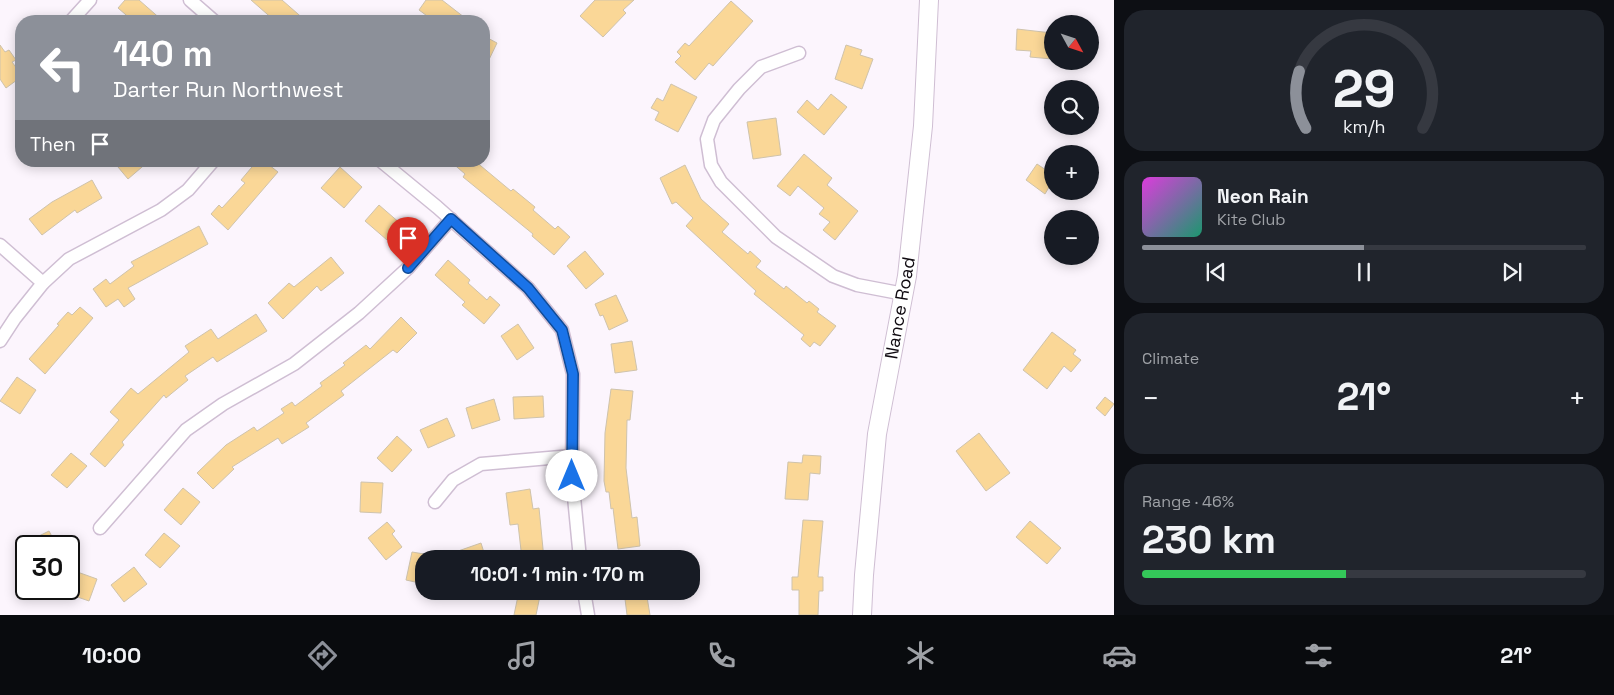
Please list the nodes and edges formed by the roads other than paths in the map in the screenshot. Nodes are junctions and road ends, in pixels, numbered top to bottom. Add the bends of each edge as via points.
1 (90, 0) edge
2 (190, 0) edge
3 (929, 0) edge
4 (76, 15) edge
5 (207, 15) edge
6 (799, 53) dead end
7 (208, 167) edge
8 (388, 167) edge
9 (451, 219) junction
10 (0, 245) edge
11 (43, 283) junction
12 (904, 294) junction
13 (0, 341) edge
14 (572, 456) junction
15 (435, 502) dead end
16 (100, 528) dead end
17 (579, 550) edge
18 (586, 600) edge
19 (588, 615) edge
20 (862, 615) edge

1 - 4 street
2 - 5 street
3 - 12 street, Nance Road via 923,126
6 - 12 street via 761,67 714,120 707,139 711,165 721,182 776,237 833,276 857,285
7 - 11 street via 188,190 168,205 69,259
8 - 9 street
9 - 14 street via 528,288 562,330 573,374
9 - 16 street via 408,268 359,313 294,364 223,404 186,430
10 - 11 street
11 - 13 street
12 - 20 street, Nance Road via 877,434
14 - 15 street via 481,464 453,480
14 - 17 street
18 - 19 street

